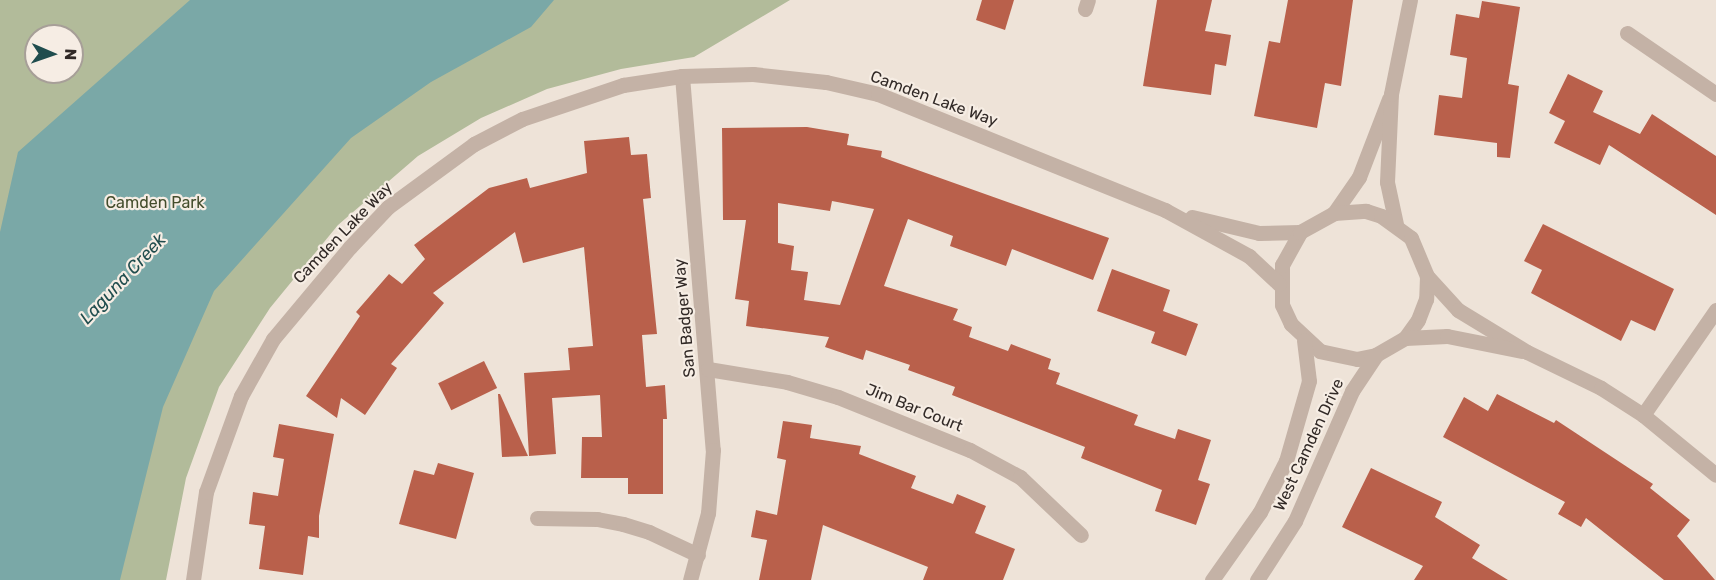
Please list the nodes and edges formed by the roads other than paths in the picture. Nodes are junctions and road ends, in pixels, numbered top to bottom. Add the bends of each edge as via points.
1 (1410, 0) edge
2 (1627, 33) dead end
3 (682, 76) junction
4 (1391, 94) junction
5 (1716, 94) edge
6 (1166, 210) junction
7 (1334, 213) junction
8 (1396, 224) junction
9 (1300, 232) junction
10 (1427, 276) junction
11 (1279, 284) junction
12 (1716, 310) edge
13 (1405, 338) junction
14 (1304, 340) junction
15 (1527, 352) junction
16 (1376, 355) junction
17 (708, 369) junction
18 (1643, 415) junction
19 (1716, 475) edge
20 (537, 518) dead end
21 (1081, 535) dead end
22 (698, 555) junction
23 (193, 580) edge
24 (690, 580) edge
25 (1212, 580) edge
26 (1257, 580) edge

1 - 4 street
2 - 5 street
3 - 6 street, Camden Lake Way via 773,75 878,94
3 - 17 street, San Badger Way
3 - 23 street, Camden Lake Way via 623,85 522,119 429,174 357,239 293,312 240,396 206,492
4 - 7 street via 1359,177
4 - 8 street via 1387,182
6 - 9 street, Camden Lake Way via 1259,233
6 - 11 street, Camden Lake Way via 1250,256
7 - 8 street via 1366,211
7 - 9 street
8 - 10 street via 1416,247
9 - 11 street via 1282,265
10 - 13 street via 1426,299
10 - 15 street via 1458,310
11 - 14 street via 1282,305
12 - 18 street
13 - 15 street via 1448,336
13 - 16 street
14 - 16 street via 1338,357
14 - 25 street, West Camden Drive via 1309,381 1286,461 1260,512
15 - 18 street via 1601,388
16 - 26 street, West Camden Drive via 1352,391 1295,521
17 - 21 street, Jim Bar Court via 788,382 838,397 970,450 1020,477
17 - 22 street, San Badger Way via 712,482
18 - 19 street
20 - 22 street via 597,519 623,524
22 - 24 street, San Badger Way

